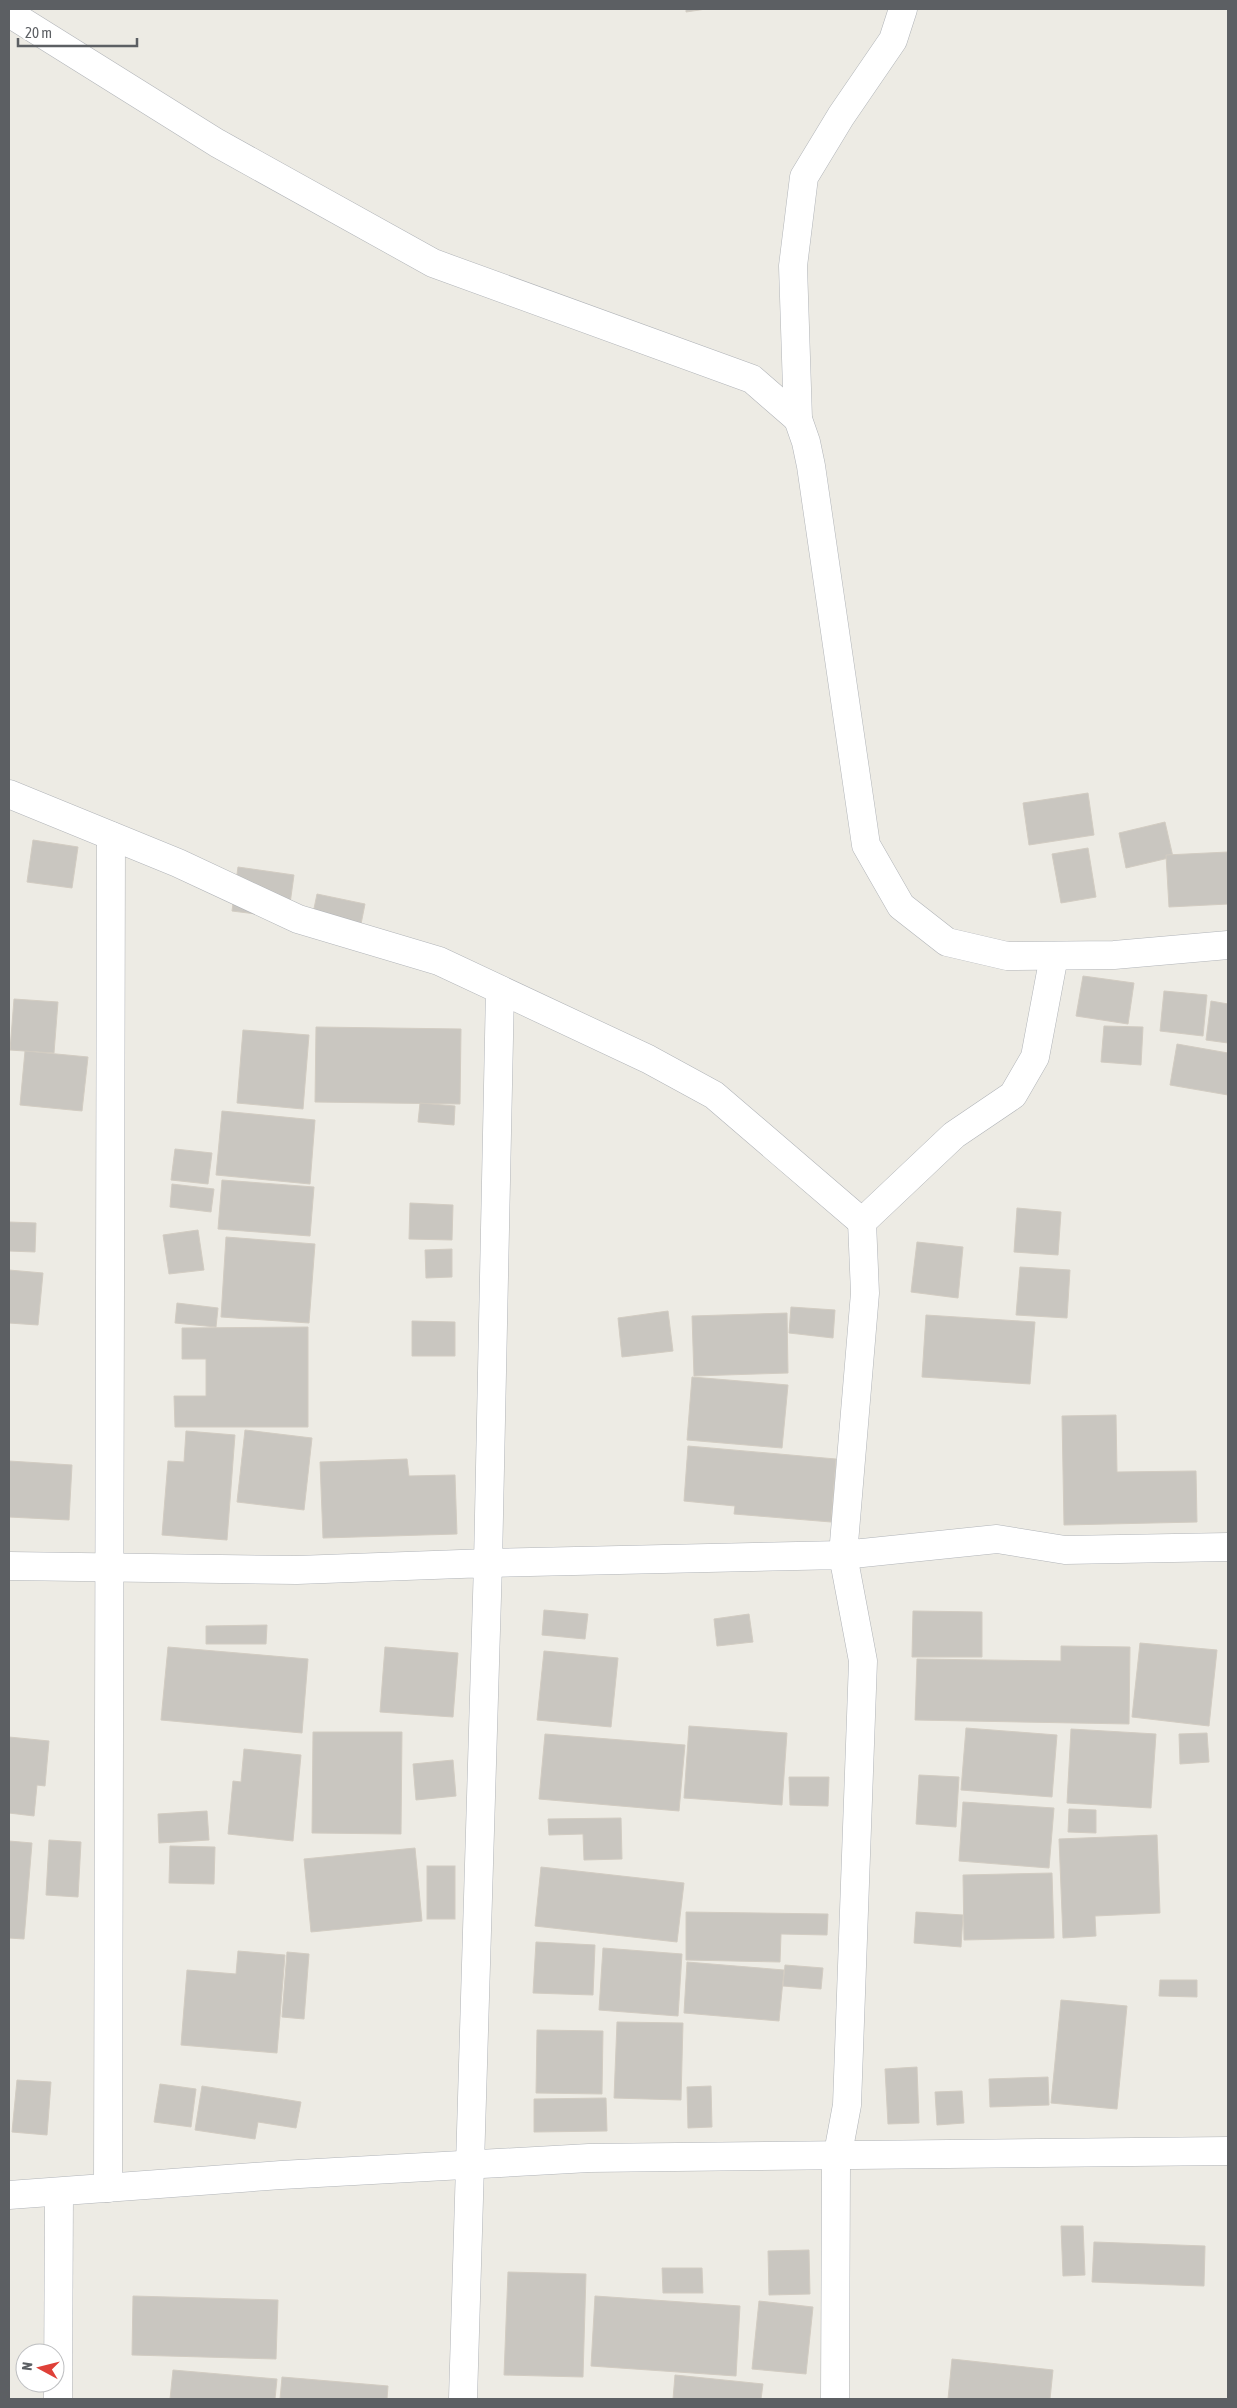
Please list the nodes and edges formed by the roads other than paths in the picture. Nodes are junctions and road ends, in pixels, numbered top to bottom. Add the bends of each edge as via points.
1 (902, 9) edge
2 (9, 13) edge
3 (798, 419) junction
4 (9, 794) edge
5 (111, 836) junction
6 (1228, 945) edge
7 (1054, 956) junction
8 (500, 990) junction
9 (862, 1222) junction
10 (1228, 1547) edge
11 (842, 1555) junction
12 (488, 1563) junction
13 (9, 1566) edge
14 (110, 1568) junction
15 (1228, 2151) edge
16 (837, 2155) junction
17 (470, 2165) junction
18 (108, 2188) junction
19 (59, 2192) junction
20 (9, 2195) edge
21 (58, 2399) edge
22 (463, 2399) edge
23 (835, 2399) edge

1 - 3 street via 893,40 804,177 793,266
2 - 3 street via 217,143 433,263 752,379
3 - 7 street via 811,466 866,845 901,906 947,942 1007,956
4 - 5 street
5 - 8 street via 178,863 298,919 439,961
5 - 14 street
6 - 7 street via 1114,955
7 - 9 street via 1035,1057 1013,1095 954,1135
8 - 9 street via 714,1095
8 - 12 street
9 - 11 street via 865,1293
10 - 11 street via 1065,1550 997,1539
11 - 12 street
11 - 16 street via 863,1661 847,2105
12 - 14 street via 297,1570
12 - 17 street
13 - 14 street
14 - 18 street
15 - 16 street
16 - 17 street via 589,2158
16 - 23 street
17 - 18 street
17 - 22 street
18 - 19 street
19 - 20 street
19 - 21 street

